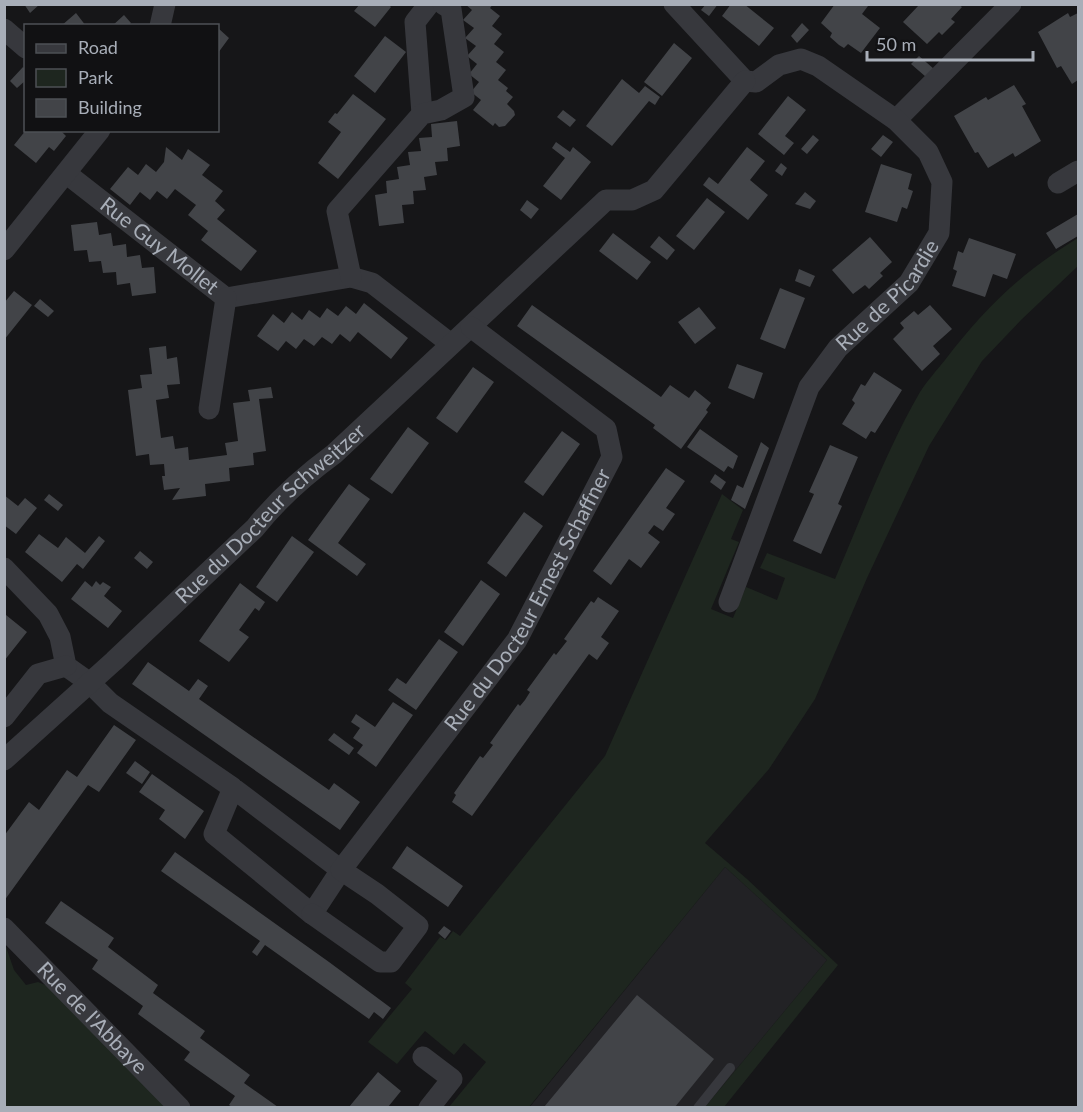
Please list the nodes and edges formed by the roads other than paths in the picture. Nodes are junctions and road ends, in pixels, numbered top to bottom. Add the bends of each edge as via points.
1 (165, 4) edge
2 (429, 4) edge
3 (443, 4) edge
4 (674, 4) edge
5 (1011, 4) edge
6 (160, 24) edge
7 (4, 29) edge
8 (24, 46) edge
9 (745, 81) junction
10 (422, 114) junction
11 (896, 120) junction
12 (98, 132) edge
13 (1078, 171) edge
14 (67, 174) junction
15 (1058, 183) dead end
16 (4, 250) edge
17 (351, 277) junction
18 (226, 298) junction
19 (471, 327) junction
20 (452, 344) junction
21 (208, 409) dead end
22 (4, 568) edge
23 (729, 602) dead end
24 (66, 666) junction
25 (90, 683) junction
26 (4, 717) edge
27 (4, 760) edge
28 (233, 788) junction
29 (341, 870) junction
30 (312, 914) junction
31 (4, 928) edge
32 (423, 1057) dead end
33 (730, 1068) dead end
34 (180, 1107) edge
35 (429, 1107) edge
36 (698, 1107) edge

1 - 6 street
2 - 10 street via 415,22
3 - 10 street via 451,9 464,97 441,110
4 - 9 street
5 - 11 street
7 - 8 street
9 - 11 street, Rue de Picardie via 756,82 779,65 801,59 818,66
9 - 19 street, Rue du Docteur Schweitzer via 654,190 632,200 606,200
10 - 17 street via 337,211
11 - 23 street, Rue de Picardie via 928,152 942,182 939,233 909,283 838,348 809,387
12 - 14 street
13 - 15 street
14 - 16 street
14 - 18 street, Rue Guy Mollet
17 - 18 street, Rue Guy Mollet
17 - 20 street via 372,283
18 - 21 street
19 - 20 street, Rue du Docteur Schweitzer
19 - 29 street, Rue du Docteur Ernest Schaffner via 606,429 612,457 517,640
20 - 25 street, Rue du Docteur Schweitzer via 334,454 308,473
22 - 24 street via 48,614 60,637
24 - 25 street
24 - 26 street via 38,674
25 - 27 street, Rue du Docteur Schweitzer
25 - 28 street via 110,703
28 - 29 street
28 - 30 street via 214,834
29 - 30 street, Rue du Docteur Ernest Schaffner
29 - 30 street via 418,926 391,962 380,962
31 - 34 street, Rue de l'Abbaye
32 - 35 street via 452,1079
33 - 36 lane

